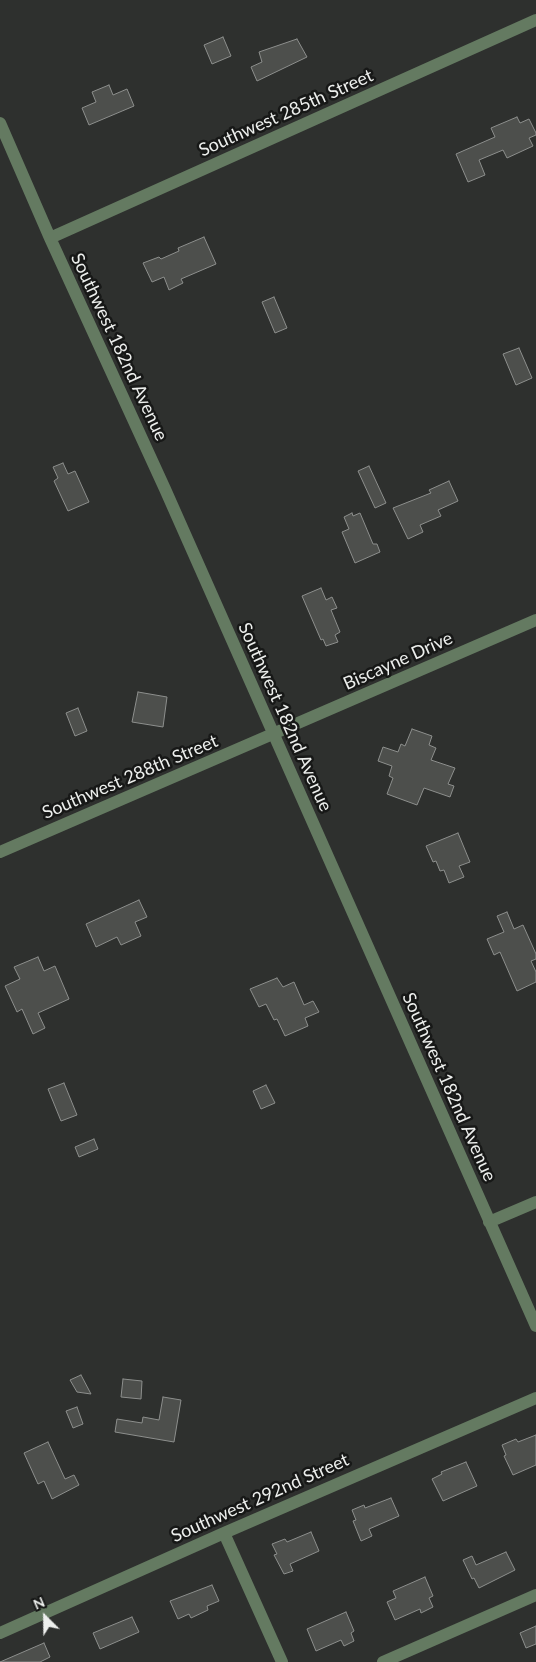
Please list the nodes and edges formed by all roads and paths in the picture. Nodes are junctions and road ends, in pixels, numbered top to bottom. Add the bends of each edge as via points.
1 (536, 20) edge
2 (0, 123) edge
3 (50, 238) junction
4 (536, 620) edge
5 (273, 734) junction
6 (0, 852) edge
7 (536, 1202) edge
8 (489, 1222) junction
9 (536, 1326) edge
10 (536, 1398) edge
11 (224, 1533) junction
12 (536, 1595) edge
13 (0, 1634) edge
14 (282, 1662) edge
15 (383, 1662) edge

1 - 3 street, Southwest 285th Street
2 - 3 street, Southwest 182nd Avenue
3 - 5 street, Southwest 182nd Avenue
4 - 5 street, Biscayne Drive
5 - 6 street, Southwest 288th Street
5 - 8 street, Southwest 182nd Avenue
7 - 8 street
8 - 9 street, Southwest 182nd Avenue
10 - 11 street, Southwest 292nd Street
11 - 13 street, Southwest 292nd Street
11 - 14 street
12 - 15 street

